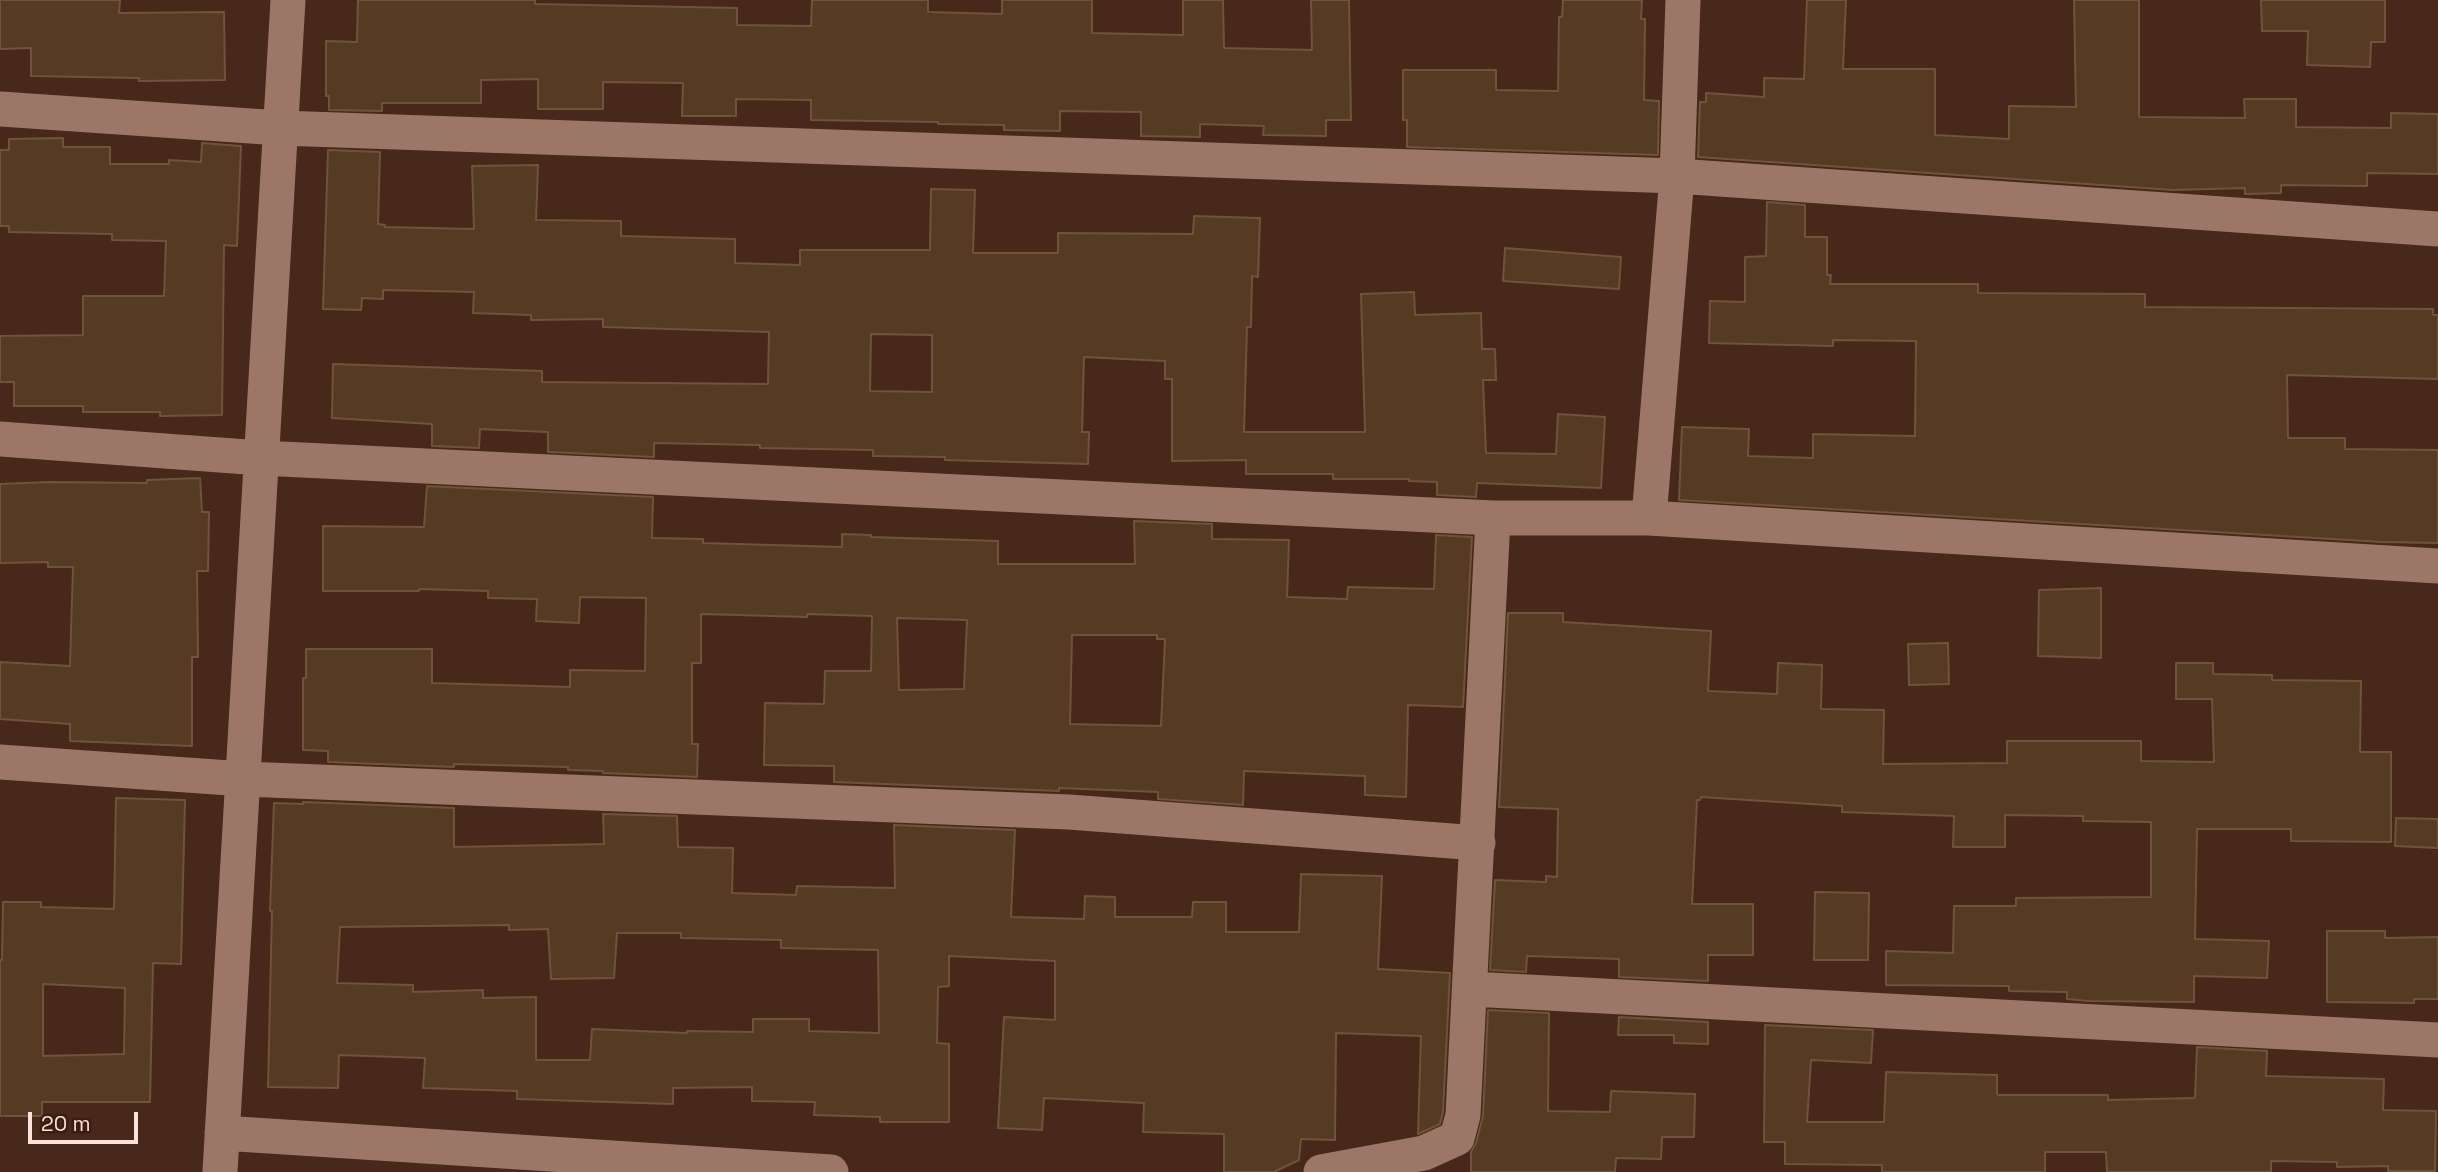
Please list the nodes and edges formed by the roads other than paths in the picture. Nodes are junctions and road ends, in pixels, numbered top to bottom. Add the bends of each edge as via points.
1 (288, 0) edge
2 (1683, 0) edge
3 (0, 109) edge
4 (280, 128) junction
5 (1677, 176) junction
6 (2438, 229) edge
7 (0, 439) edge
8 (261, 458) junction
9 (1493, 518) junction
10 (1649, 518) junction
11 (2438, 566) edge
12 (0, 762) edge
13 (244, 779) junction
14 (1478, 843) junction
15 (1471, 989) junction
16 (2438, 1040) edge
17 (222, 1133) junction
18 (220, 1172) edge
19 (831, 1172) edge
20 (1321, 1172) edge

1 - 4 street
2 - 5 street
3 - 4 street
4 - 5 street
4 - 8 street
5 - 6 street
5 - 10 street
7 - 8 street
8 - 9 street
8 - 13 street
9 - 10 street
9 - 14 street
10 - 11 street
12 - 13 street
13 - 14 street via 1069,812
13 - 17 street
14 - 15 street
15 - 16 street
15 - 20 street via 1463,1115 1457,1138 1424,1153
17 - 18 street
17 - 19 street

